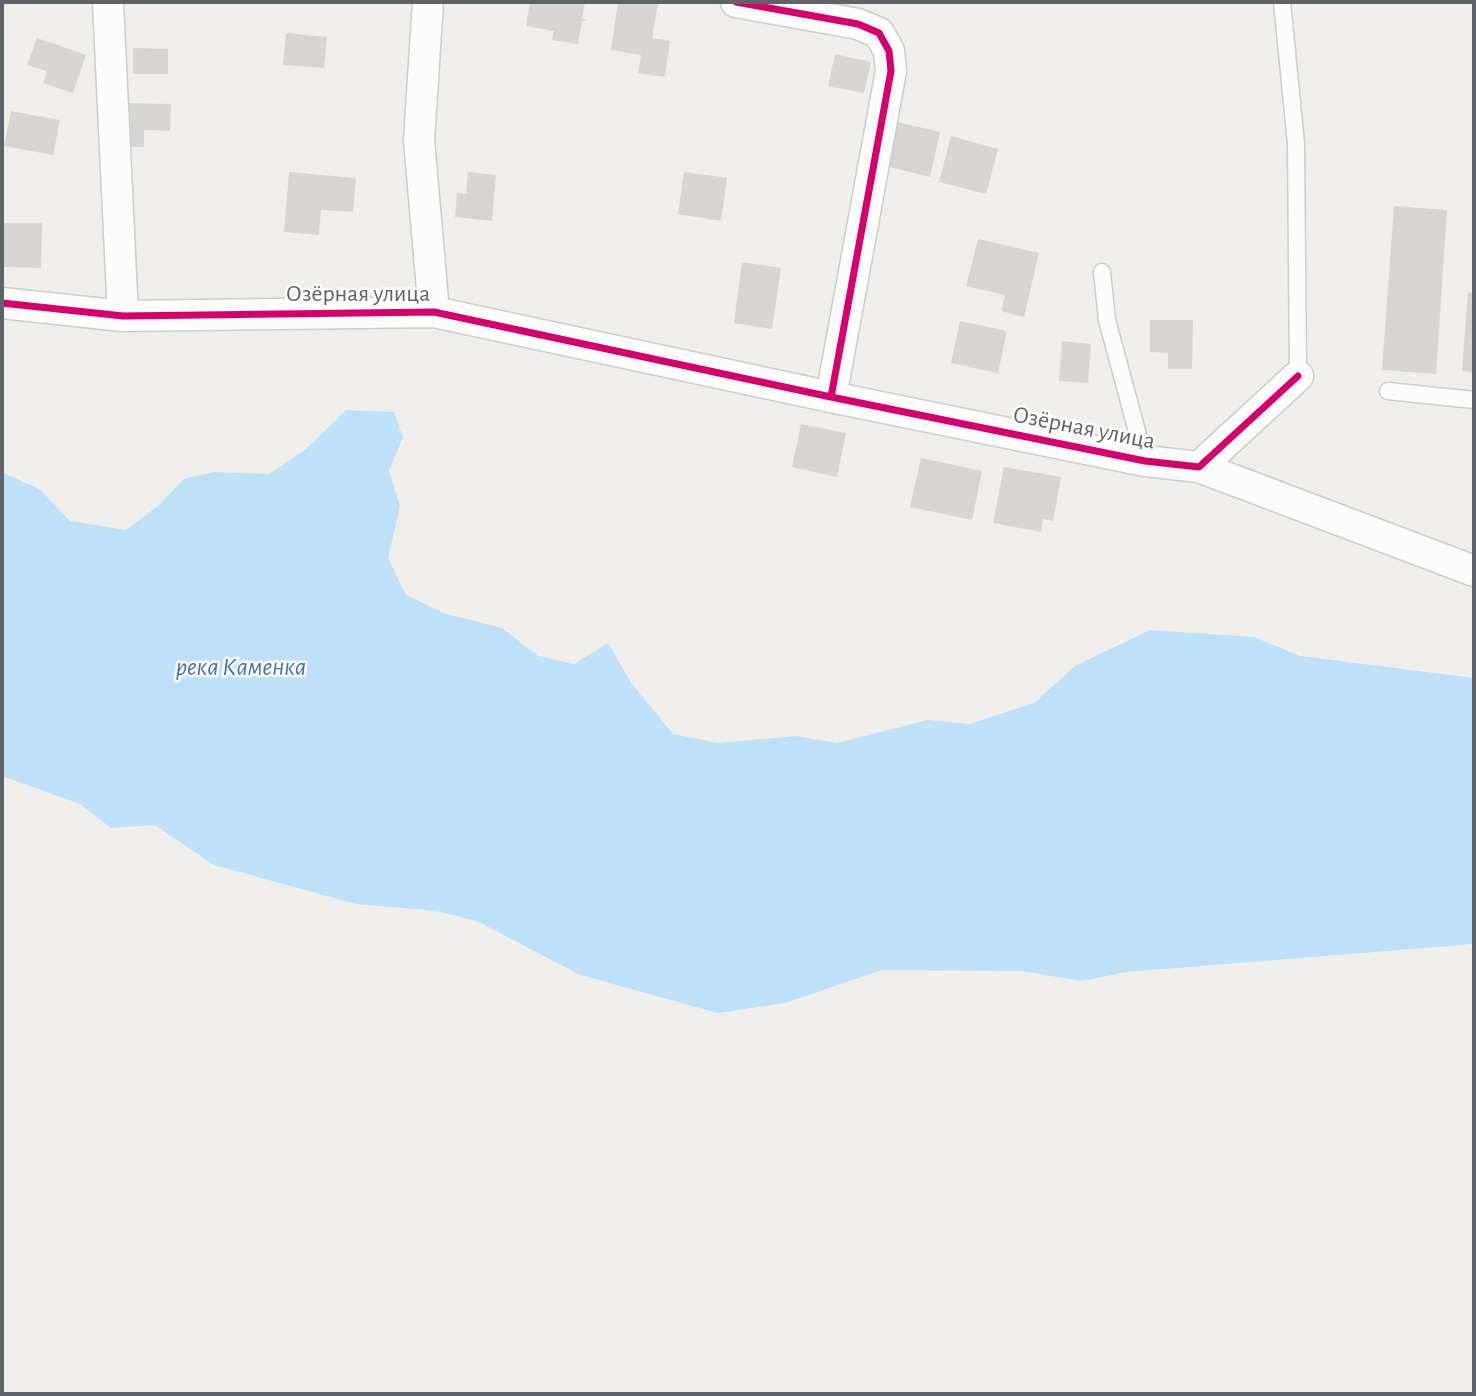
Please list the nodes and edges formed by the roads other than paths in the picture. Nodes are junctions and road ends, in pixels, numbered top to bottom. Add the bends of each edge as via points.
1 (108, 2) edge
2 (428, 2) edge
3 (736, 2) edge
4 (1282, 2) edge
5 (1102, 272) dead end
6 (2, 303) edge
7 (434, 312) junction
8 (123, 316) junction
9 (1298, 376) joint
10 (1388, 391) dead end
11 (831, 397) junction
12 (1474, 400) edge
13 (1145, 461) junction
14 (1199, 467) junction
15 (1474, 571) edge

1 - 8 street
2 - 7 street, Озёрная улица via 419,140
3 - 11 street via 858,24 879,33 889,51 891,71
4 - 9 lane via 1296,144
5 - 13 lane via 1107,320
6 - 8 street, Озёрная улица
7 - 8 street, Озёрная улица
7 - 11 street, Озёрная улица
9 - 14 street
10 - 12 lane
11 - 13 street, Озёрная улица
13 - 14 street, Озёрная улица
14 - 15 street, Озёрная улица

